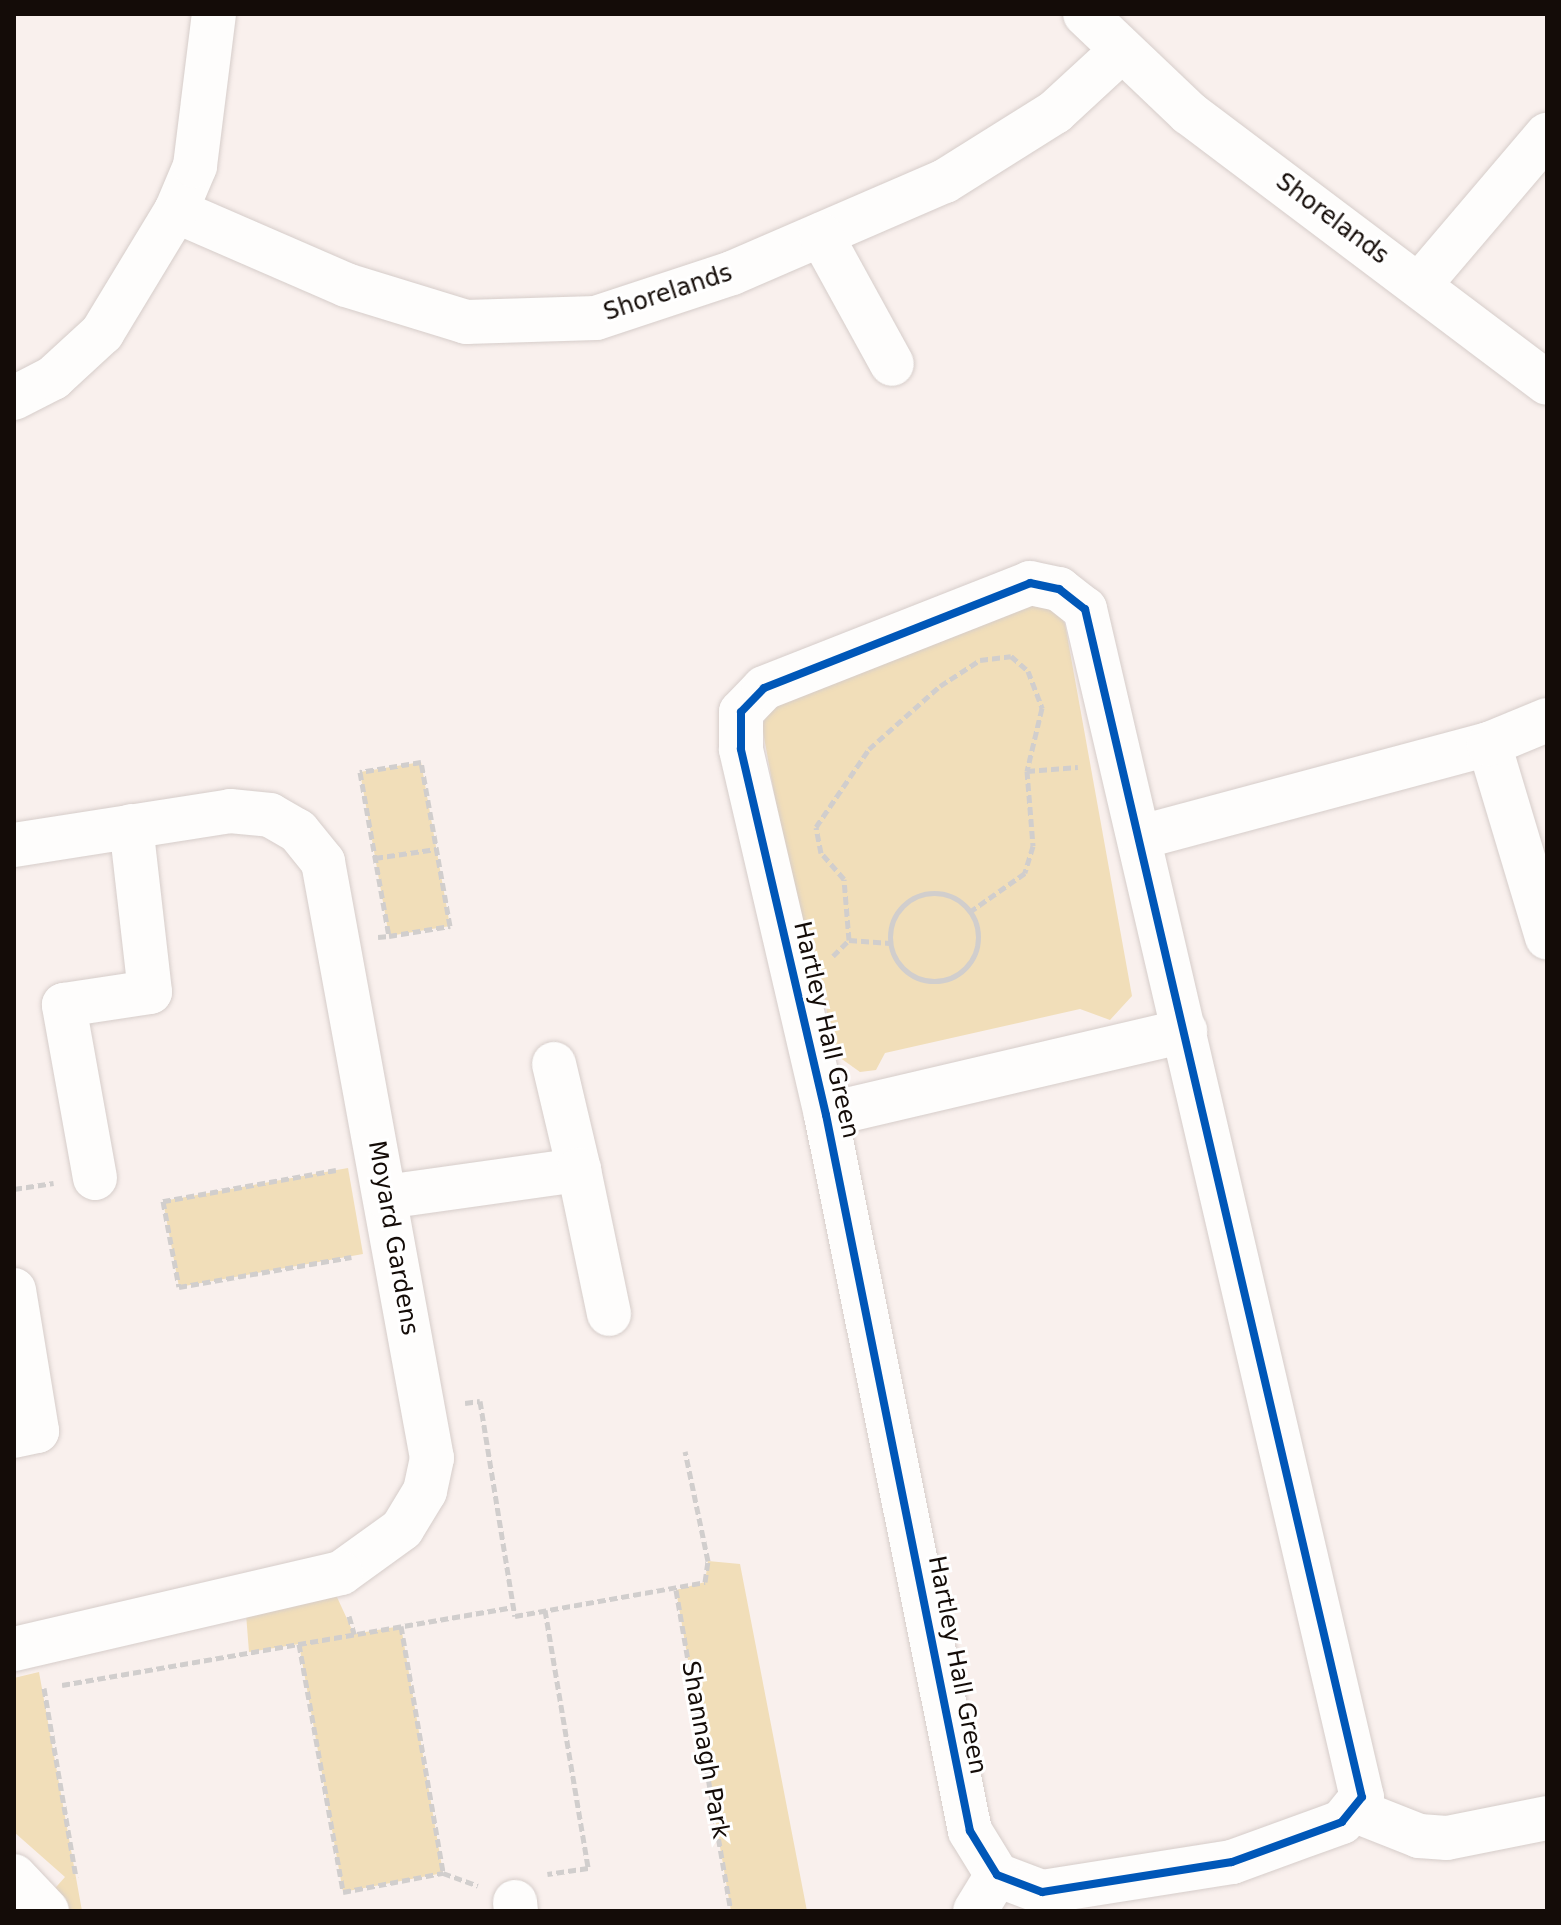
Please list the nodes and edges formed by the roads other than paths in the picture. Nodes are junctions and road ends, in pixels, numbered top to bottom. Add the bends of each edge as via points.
1 (214, 14) edge
2 (1085, 14) edge
3 (1120, 52) junction
4 (1547, 135) edge
5 (176, 211) junction
6 (821, 235) junction
7 (1420, 284) junction
8 (892, 364) dead end
9 (1547, 383) edge
10 (14, 398) edge
11 (1547, 720) edge
12 (1489, 744) junction
13 (131, 826) junction
14 (1141, 837) junction
15 (14, 845) edge
16 (1547, 937) edge
17 (1185, 1031) junction
18 (554, 1064) dead end
19 (826, 1115) junction
20 (579, 1170) junction
21 (95, 1178) dead end
22 (383, 1179) junction
23 (14, 1290) edge
24 (609, 1314) dead end
25 (14, 1436) edge
26 (14, 1649) edge
27 (1356, 1811) junction
28 (1547, 1818) edge
29 (14, 1876) edge
30 (986, 1893) edge
31 (62, 1896) edge

1 - 5 street via 195,166
2 - 3 street, Shorelands
3 - 6 street, Shorelands via 1055,112 965,169
3 - 7 street, Shorelands via 1189,113
4 - 7 street
5 - 6 street, Shorelands via 346,285 466,322 596,318
5 - 10 street via 102,333 71,365
6 - 8 street
7 - 9 street, Shorelands
11 - 12 street
12 - 14 street
12 - 16 street
13 - 15 street, Moyard Gardens
13 - 21 street via 150,992 64,1005
13 - 22 street, Moyard Gardens via 230,811 270,815 298,831 323,862
14 - 17 street, Hartley Hall Green
14 - 19 street, Hartley Hall Green via 1085,609 1059,589 1030,583 764,688 741,712 741,749
17 - 19 street, Hartley Hall Green
17 - 27 street, Hartley Hall Green via 1362,1797
18 - 20 street
19 - 30 street, Hartley Hall Green
20 - 22 street
20 - 24 street
22 - 26 street, Moyard Gardens via 432,1458 425,1491 402,1529 341,1573
23 - 25 street via 37,1431
27 - 28 street via 1419,1836 1447,1838
27 - 30 street, Hartley Hall Green via 1232,1862 1042,1892
29 - 31 street

